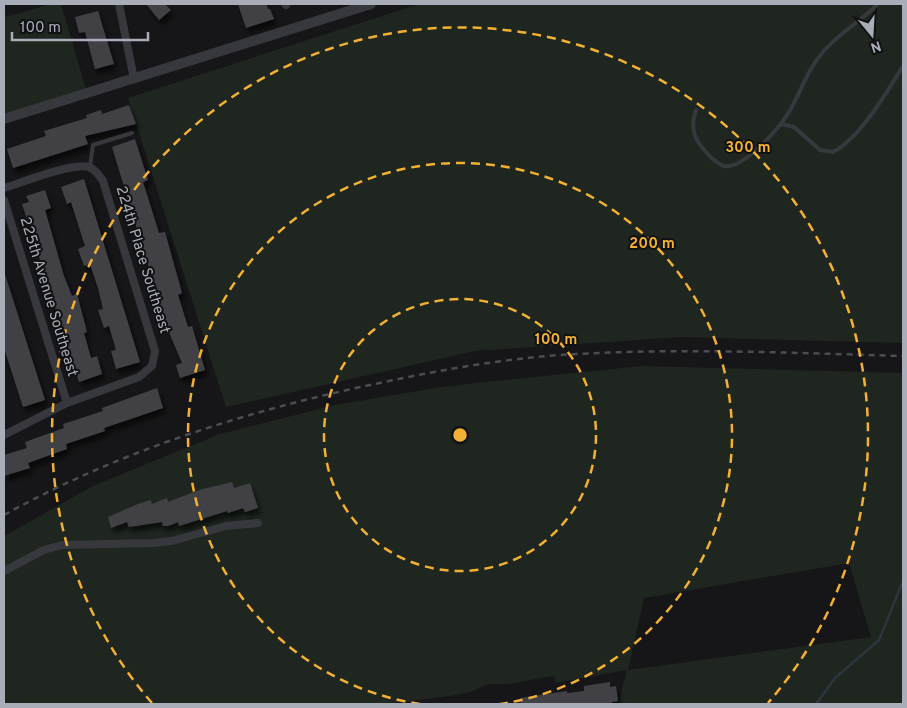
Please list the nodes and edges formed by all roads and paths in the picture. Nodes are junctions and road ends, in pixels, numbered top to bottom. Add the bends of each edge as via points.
1 (119, 4) edge
2 (370, 4) edge
3 (878, 4) edge
4 (903, 66) edge
5 (134, 79) junction
6 (696, 110) dead end
7 (4, 119) edge
8 (781, 124) junction
9 (132, 133) dead end
10 (89, 167) junction
11 (4, 188) edge
12 (4, 200) edge
13 (67, 403) junction
14 (4, 435) edge
15 (258, 524) dead end
16 (4, 571) edge

1 - 5 street
2 - 5 street
3 - 8 lane via 822,52
4 - 8 lane via 885,96 849,139 833,152 820,150 794,127
5 - 7 street
6 - 8 lane via 696,139 722,165 741,163
9 - 10 lane via 93,145
10 - 11 street via 76,166
10 - 13 street, 224th Place Southeast via 103,181 155,351 152,366 139,377
12 - 13 street, 225th Avenue Southeast
13 - 14 street
15 - 16 street via 226,526 154,543 62,545 44,550

